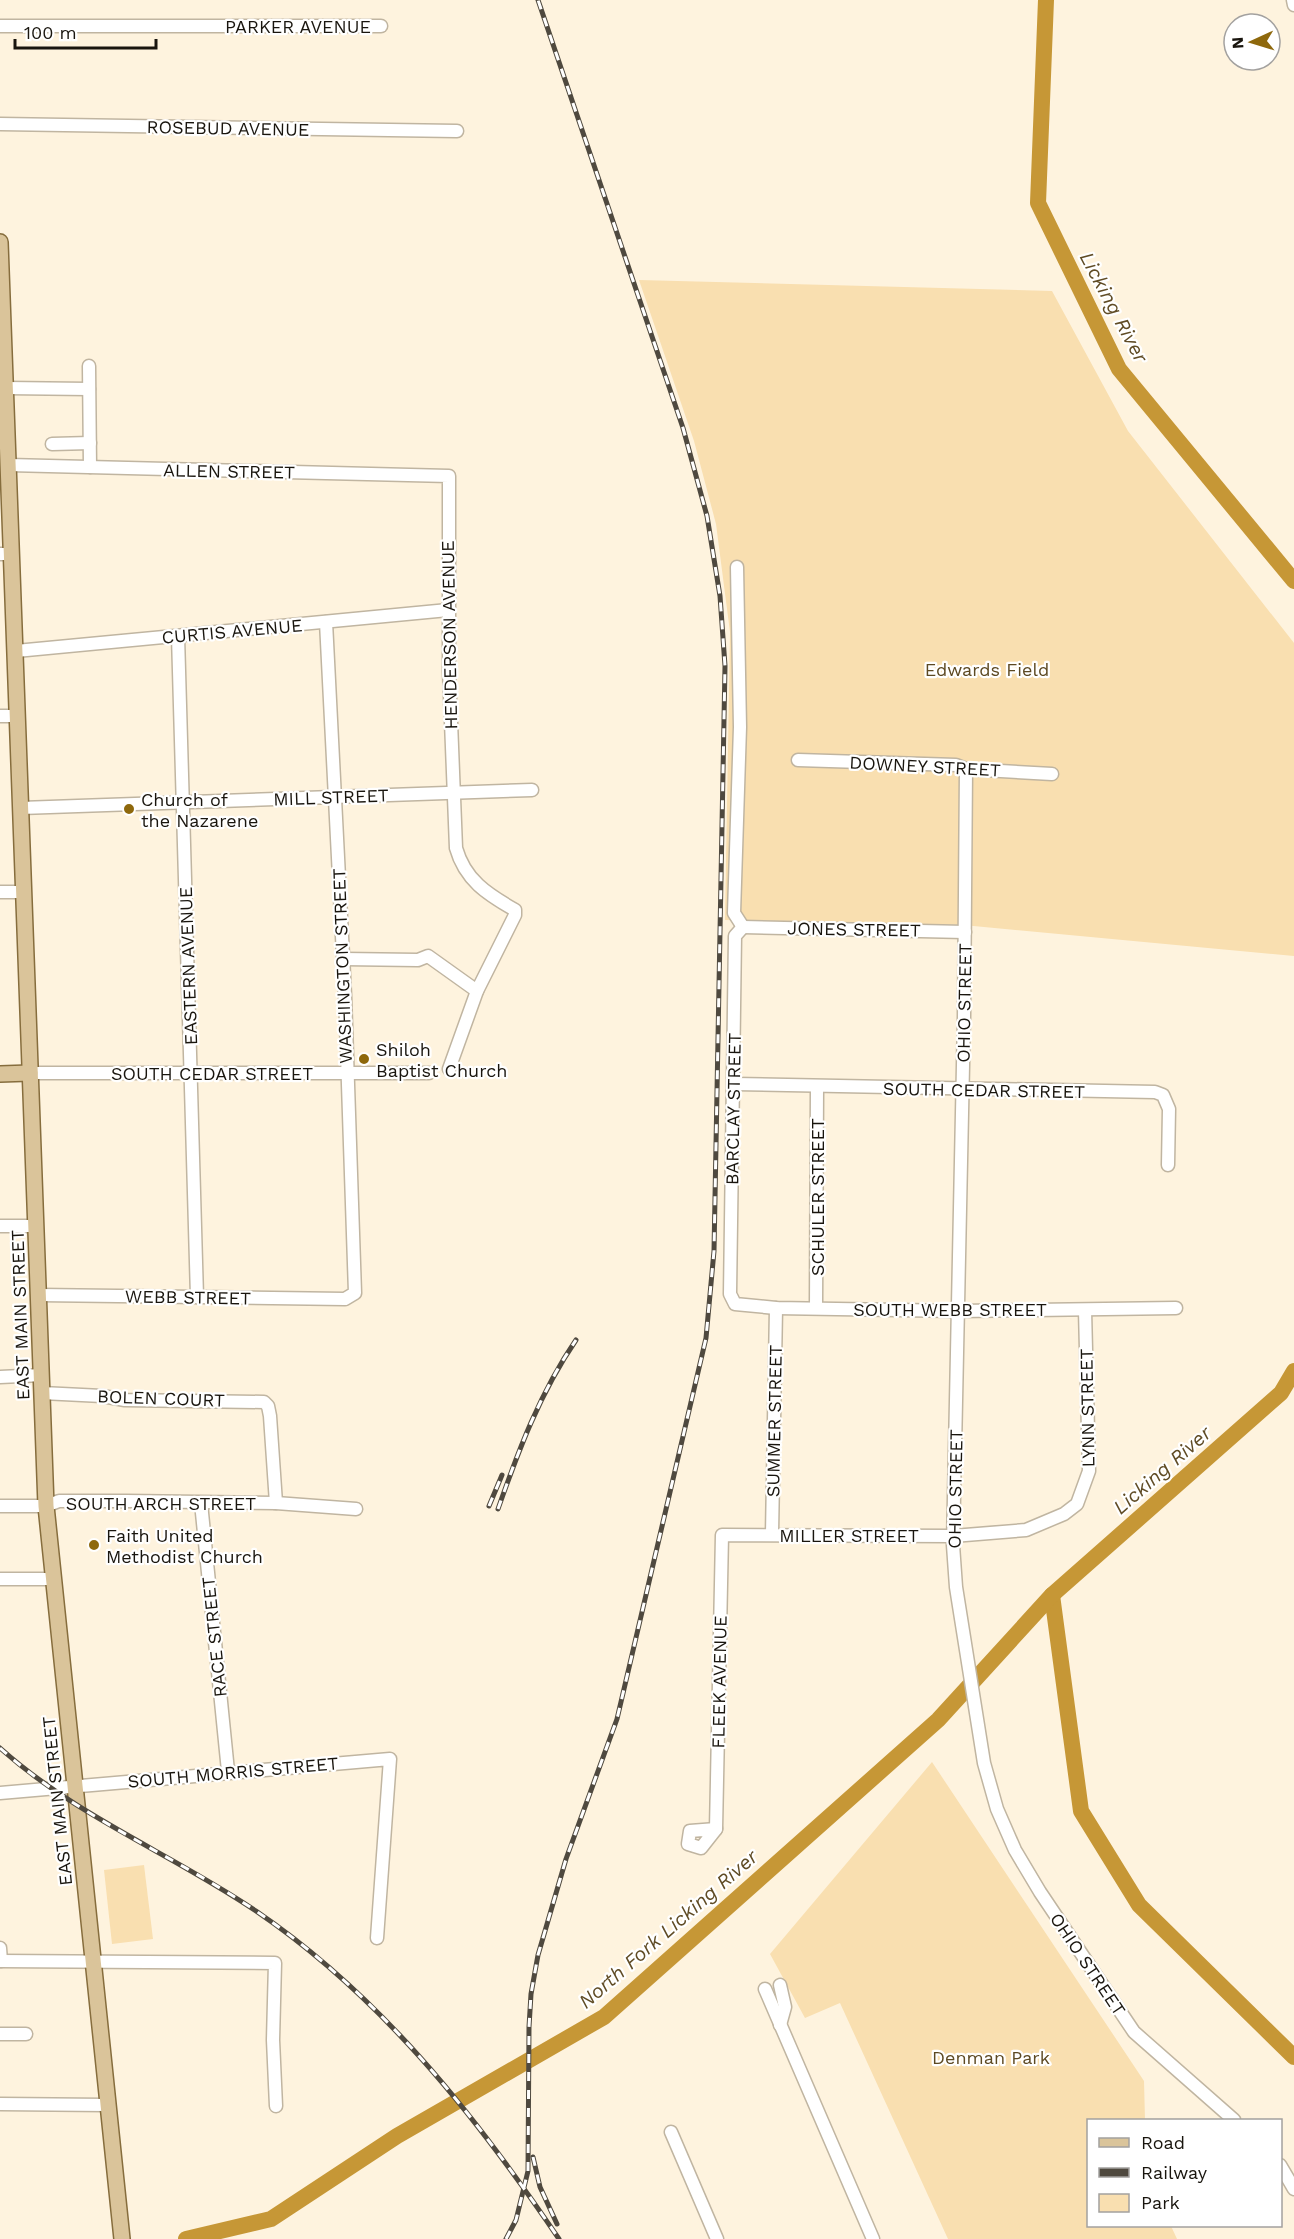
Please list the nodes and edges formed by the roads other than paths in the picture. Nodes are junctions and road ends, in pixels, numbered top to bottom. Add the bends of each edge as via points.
1 (1293, 0) edge
2 (1294, 5) edge
3 (0, 26) edge
4 (381, 26) dead end
5 (0, 124) edge
6 (457, 131) dead end
7 (1, 252) edge
8 (89, 366) dead end
9 (89, 389) junction
10 (4, 397) edge
11 (90, 443) junction
12 (52, 444) dead end
13 (9, 465) junction
14 (90, 467) junction
15 (449, 477) joint
16 (6, 554) edge
17 (737, 567) dead end
18 (448, 610) junction
19 (326, 622) junction
20 (178, 636) junction
21 (15, 651) junction
22 (0, 716) edge
23 (17, 716) junction
24 (798, 760) dead end
25 (966, 769) junction
26 (1052, 774) dead end
27 (532, 790) dead end
28 (455, 793) junction
29 (333, 797) junction
30 (183, 802) junction
31 (21, 808) junction
32 (0, 892) edge
33 (24, 892) junction
34 (743, 927) junction
35 (965, 932) junction
36 (343, 959) junction
37 (477, 991) junction
38 (448, 1069) dead end
39 (429, 1072) dead end
40 (30, 1073) junction
41 (190, 1073) junction
42 (346, 1073) junction
43 (0, 1074) edge
44 (734, 1084) junction
45 (817, 1087) junction
46 (962, 1089) junction
47 (1168, 1165) dead end
48 (0, 1226) edge
49 (36, 1226) junction
50 (730, 1294) joint
51 (39, 1295) junction
52 (197, 1297) junction
53 (337, 1299) joint
54 (776, 1308) junction
55 (816, 1308) junction
56 (1176, 1308) dead end
57 (1085, 1310) junction
58 (958, 1311) junction
59 (42, 1376) junction
60 (0, 1377) edge
61 (42, 1393) junction
62 (201, 1503) junction
63 (276, 1503) junction
64 (1077, 1504) joint
65 (0, 1506) edge
66 (46, 1506) junction
67 (356, 1509) dead end
68 (772, 1534) junction
69 (722, 1535) joint
70 (953, 1536) junction
71 (0, 1579) edge
72 (54, 1579) junction
73 (228, 1771) junction
74 (75, 1785) junction
75 (0, 1792) edge
76 (716, 1829) dead end
77 (377, 1938) dead end
78 (0, 1956) edge
79 (93, 1960) junction
80 (780, 1985) dead end
81 (765, 1989) dead end
82 (780, 2025) junction
83 (0, 2034) edge
84 (26, 2034) dead end
85 (0, 2104) edge
86 (107, 2105) junction
87 (276, 2106) dead end
88 (1232, 2119) edge
89 (671, 2132) dead end
90 (1282, 2167) edge
91 (1294, 2189) edge
92 (122, 2239) edge
93 (717, 2239) edge
94 (873, 2239) edge

1 - 2 street
3 - 4 street, PARKER AVENUE
5 - 6 street, ROSEBUD AVENUE
7 - 10 main road, EAST MAIN STREET
8 - 9 street
9 - 10 street
9 - 11 street
10 - 13 main road, EAST MAIN STREET
11 - 12 street
11 - 14 street
13 - 14 street, ALLEN STREET
13 - 16 main road, EAST MAIN STREET
14 - 15 street, ALLEN STREET
15 - 18 street, HENDERSON AVENUE
16 - 21 main road, EAST MAIN STREET
17 - 34 street via 740,727 734,913
18 - 19 street, CURTIS AVENUE
18 - 28 street, HENDERSON AVENUE
19 - 20 street, CURTIS AVENUE
19 - 29 street, WASHINGTON STREET
20 - 21 street, CURTIS AVENUE
20 - 30 street, EASTERN AVENUE
21 - 23 main road, EAST MAIN STREET
22 - 23 street
23 - 31 main road, EAST MAIN STREET
24 - 25 street, DOWNEY STREET via 956,765
25 - 26 street, DOWNEY STREET
25 - 35 street, OHIO STREET
27 - 28 street, MILL STREET
28 - 29 street, MILL STREET
28 - 37 street, HENDERSON AVENUE via 456,848 466,874 481,889 515,910
29 - 30 street, MILL STREET
29 - 36 street, WASHINGTON STREET
30 - 31 street, MILL STREET
30 - 41 street, EASTERN AVENUE
31 - 33 main road, EAST MAIN STREET
32 - 33 street
33 - 40 main road, EAST MAIN STREET
34 - 35 street, JONES STREET
34 - 44 street, BARCLAY STREET via 735,936
35 - 46 street, OHIO STREET
36 - 37 street via 418,960 428,956
36 - 42 street, WASHINGTON STREET
37 - 38 street
39 - 42 street, SOUTH CEDAR STREET
40 - 41 street, SOUTH CEDAR STREET
40 - 43 main road
40 - 49 main road, EAST MAIN STREET
41 - 42 street, SOUTH CEDAR STREET
41 - 52 street, EASTERN AVENUE
42 - 53 street, WASHINGTON STREET via 357,1288 350,1298
44 - 45 street, SOUTH CEDAR STREET
44 - 50 street, BARCLAY STREET
45 - 46 street, SOUTH CEDAR STREET
45 - 55 street, SCHULER STREET
46 - 47 street, SOUTH CEDAR STREET via 1155,1092 1163,1095 1169,1109
46 - 58 street, OHIO STREET
48 - 49 street
49 - 51 main road, EAST MAIN STREET
50 - 54 street, SOUTH WEBB STREET via 740,1307
51 - 52 street, WEBB STREET
51 - 59 main road, EAST MAIN STREET
52 - 53 street, WEBB STREET
54 - 55 street, SOUTH WEBB STREET
54 - 68 street, SUMMER STREET
55 - 58 street, SOUTH WEBB STREET
56 - 57 street, SOUTH WEBB STREET
57 - 58 street, SOUTH WEBB STREET
57 - 64 street, LYNN STREET via 1089,1471
58 - 70 street, OHIO STREET
59 - 60 street
59 - 61 main road, EAST MAIN STREET
61 - 63 street, BOLEN COURT via 267,1404
61 - 66 main road, EAST MAIN STREET
62 - 63 street, SOUTH ARCH STREET
62 - 66 street, SOUTH ARCH STREET via 59,1501
62 - 73 street, RACE STREET
63 - 67 street, SOUTH ARCH STREET
64 - 70 street, MILLER STREET via 1064,1514 1026,1530
65 - 66 street, SOUTH ARCH STREET
66 - 72 main road, EAST MAIN STREET
68 - 69 street, MILLER STREET
68 - 70 street, MILLER STREET
69 - 76 street, FLEEK AVENUE
70 - 88 street, OHIO STREET via 954,1568 979,1731 990,1786 1005,1828 1046,1902 1134,2032
71 - 72 street
72 - 74 main road, EAST MAIN STREET
73 - 74 street, SOUTH MORRIS STREET
73 - 77 street, SOUTH MORRIS STREET via 390,1759
74 - 75 street, SOUTH MORRIS STREET
74 - 79 main road, EAST MAIN STREET
78 - 79 street
79 - 86 main road, EAST MAIN STREET
79 - 87 street via 275,1963
80 - 82 street via 785,2007
81 - 82 street
82 - 94 street
83 - 84 street
85 - 86 street
86 - 92 main road, EAST MAIN STREET
89 - 93 street
90 - 91 street

